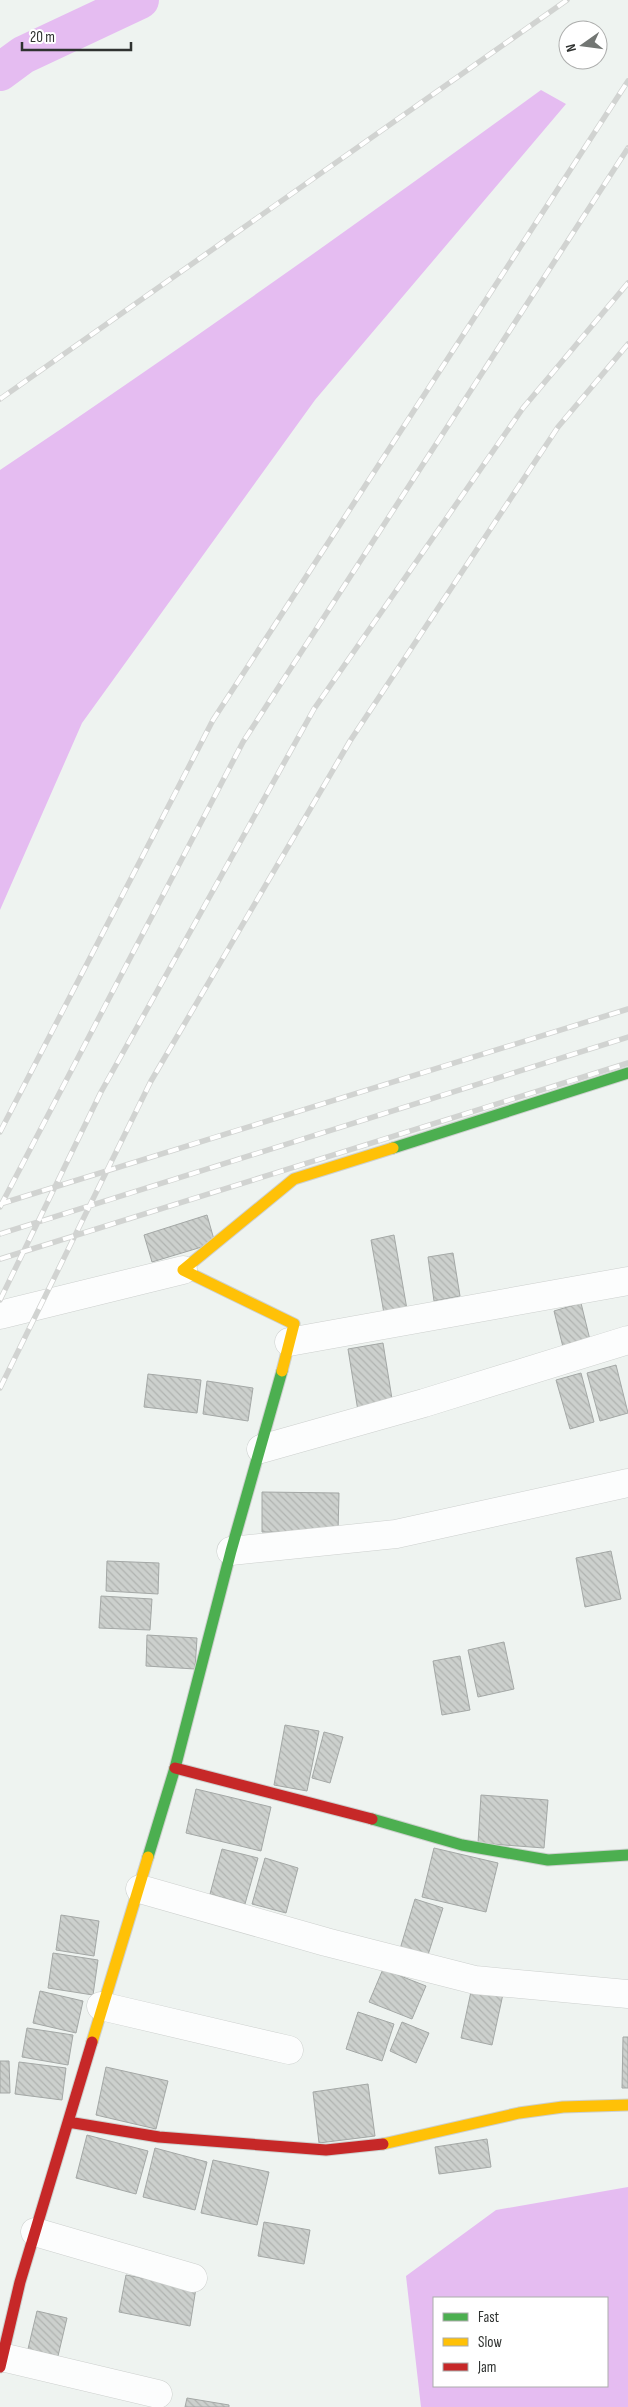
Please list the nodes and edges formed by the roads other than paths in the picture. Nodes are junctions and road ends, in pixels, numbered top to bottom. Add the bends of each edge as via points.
1 (628, 1073) edge
2 (183, 1270) junction
3 (628, 1282) edge
4 (0, 1315) edge
5 (628, 1340) edge
6 (289, 1342) junction
7 (261, 1449) junction
8 (628, 1483) edge
9 (231, 1551) junction
10 (175, 1768) junction
11 (628, 1855) edge
12 (140, 1889) junction
13 (628, 1994) edge
14 (101, 2006) junction
15 (289, 2050) dead end
16 (628, 2104) edge
17 (68, 2122) junction
18 (35, 2232) junction
19 (193, 2278) dead end
20 (1, 2362) edge
21 (158, 2394) dead end

1 - 2 street via 294,1179
2 - 4 street
2 - 6 street via 294,1324
3 - 6 street
5 - 7 street
6 - 7 street
7 - 9 street
8 - 9 street via 396,1534
9 - 10 street
10 - 11 street via 462,1845 548,1860
10 - 12 street
12 - 13 street via 475,1980
12 - 14 street
14 - 15 street
14 - 17 street
16 - 17 street via 519,2113 382,2144 326,2150 159,2137
17 - 18 street
18 - 19 street
18 - 20 street
20 - 21 street

